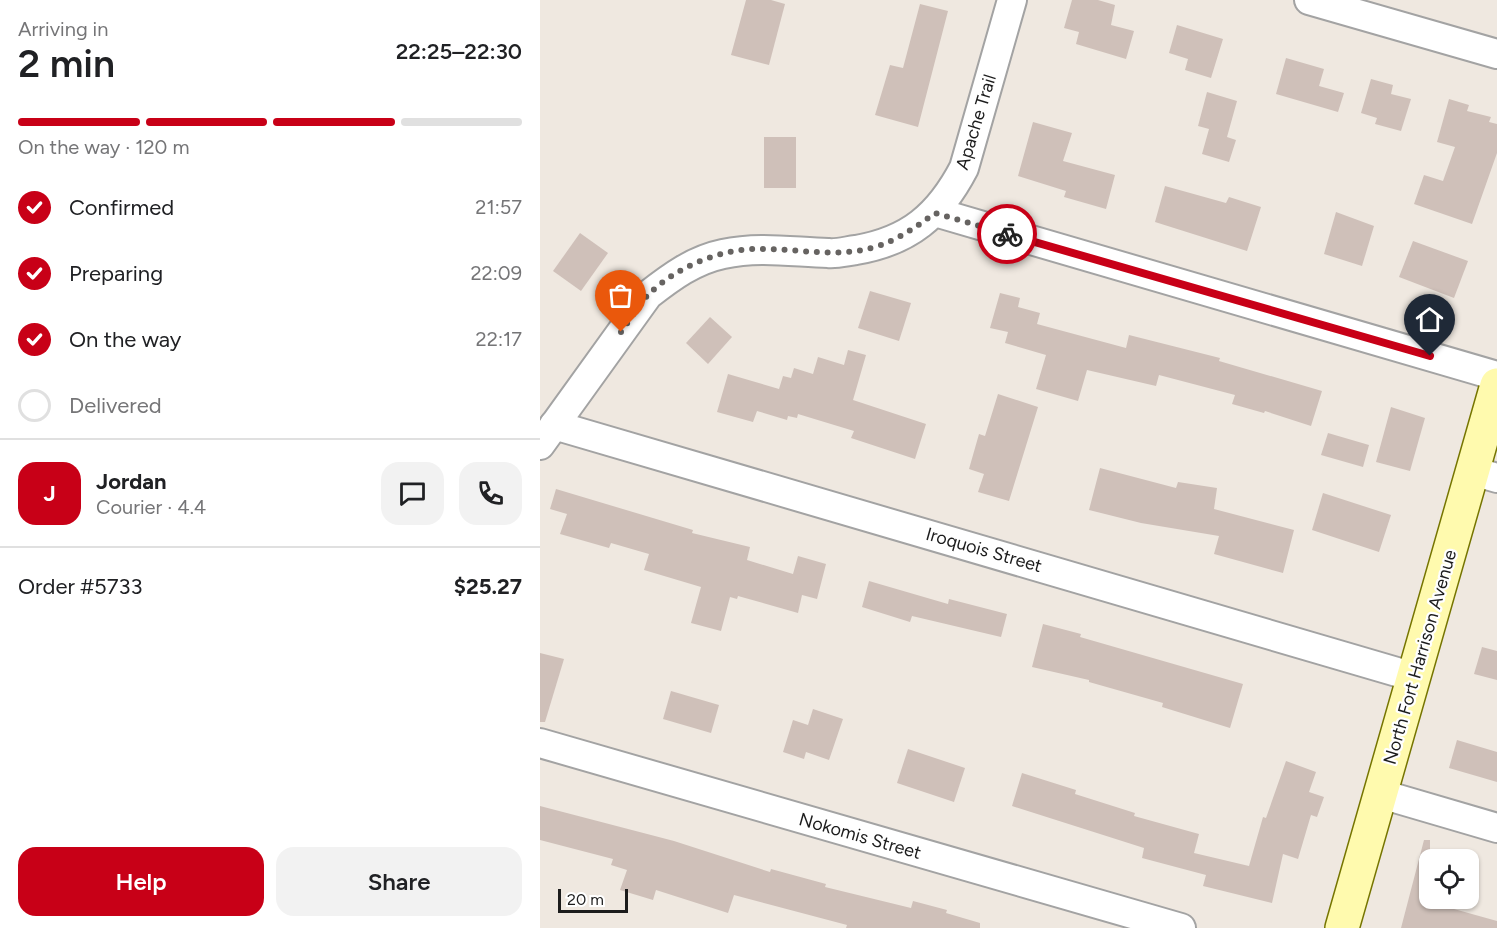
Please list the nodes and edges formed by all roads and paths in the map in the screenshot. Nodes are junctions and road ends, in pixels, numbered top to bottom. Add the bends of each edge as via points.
1 (1012, 0) edge
2 (1309, 0) edge
3 (1497, 54) edge
4 (935, 213) junction
5 (1497, 376) edge
6 (1497, 385) edge
7 (547, 435) edge
8 (1485, 475) edge
9 (1414, 677) junction
10 (540, 743) edge
11 (1381, 794) junction
12 (1497, 828) edge
13 (1181, 928) edge
14 (1342, 928) edge

1 - 4 street, Apache Trail via 964,168
2 - 3 street
4 - 5 street
4 - 7 street, Apache Trail via 910,232 875,247 832,254 759,248 722,254 694,264 648,295
6 - 8 main road, North Fort Harrison Avenue
7 - 9 street, Iroquois Street
8 - 9 main road, North Fort Harrison Avenue
9 - 11 main road, North Fort Harrison Avenue
10 - 13 street, Nokomis Street
11 - 12 street
11 - 14 main road, North Fort Harrison Avenue

